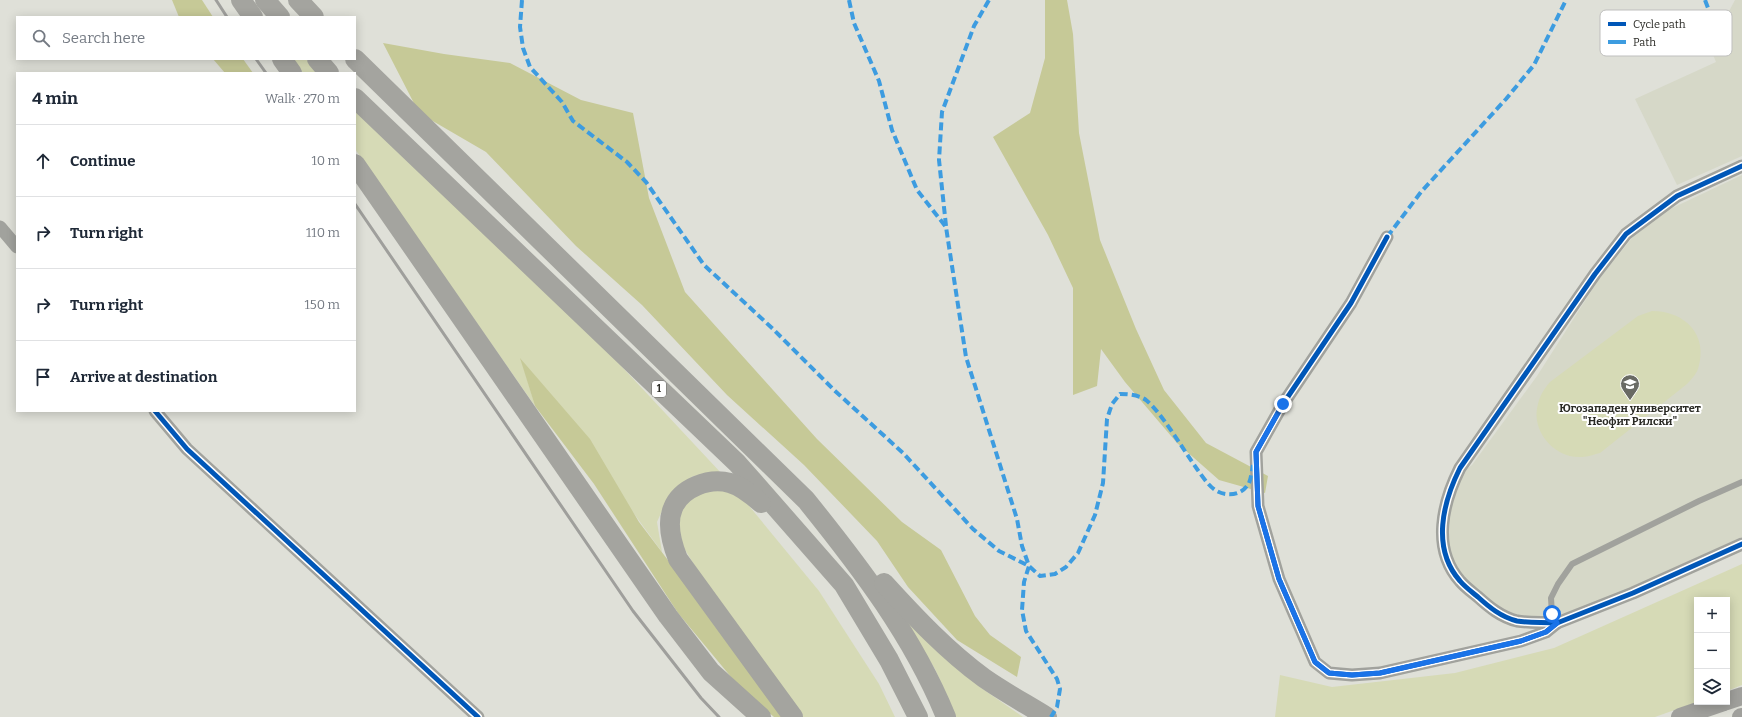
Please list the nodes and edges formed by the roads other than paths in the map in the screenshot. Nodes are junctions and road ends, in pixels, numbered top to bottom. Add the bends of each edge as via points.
1 (241, 0) edge
2 (265, 0) edge
3 (298, 0) edge
4 (252, 16) edge
5 (279, 16) edge
6 (313, 16) edge
7 (283, 60) edge
8 (318, 60) edge
9 (356, 60) edge
10 (291, 72) edge
11 (328, 72) edge
12 (356, 99) edge
13 (356, 165) edge
14 (1742, 166) edge
15 (0, 227) edge
16 (1387, 237) dead end
17 (16, 246) edge
18 (156, 412) edge
19 (1742, 482) edge
20 (806, 500) junction
21 (1742, 544) edge
22 (844, 585) junction
23 (1557, 623) junction
24 (1742, 696) edge
25 (1730, 700) edge
26 (1715, 705) edge
27 (478, 717) edge
28 (761, 717) edge
29 (793, 717) edge
30 (918, 717) edge
31 (946, 717) edge
32 (1047, 717) edge
33 (1680, 717) edge

1 - 4 main road
2 - 5 main road
3 - 6 main road
7 - 10 main road
8 - 11 main road
9 - 20 main road, 1
12 - 22 main road, 1 via 737,463
13 - 28 main road via 668,616 711,672
14 - 23 street via 1677,196 1626,234 1595,274 1460,468 1450,487 1442,521 1443,538 1446,555 1460,581 1502,616 1517,621
15 - 17 street
16 - 23 street via 1351,303 1283,404 1256,452 1258,506 1279,579 1315,662 1329,673 1380,673 1521,641 1546,632
18 - 27 street via 187,449
19 - 23 lane via 1572,564 1551,598 1552,614
20 - 31 main road, 1 via 892,612
20 - 32 main road via 926,628 984,678
21 - 23 street via 1633,593
22 - 29 main road via 759,501 729,483 704,483 694,487 677,500 672,509 671,532 678,559
22 - 30 main road, 1 via 889,660
24 - 25 main road
26 - 33 main road

